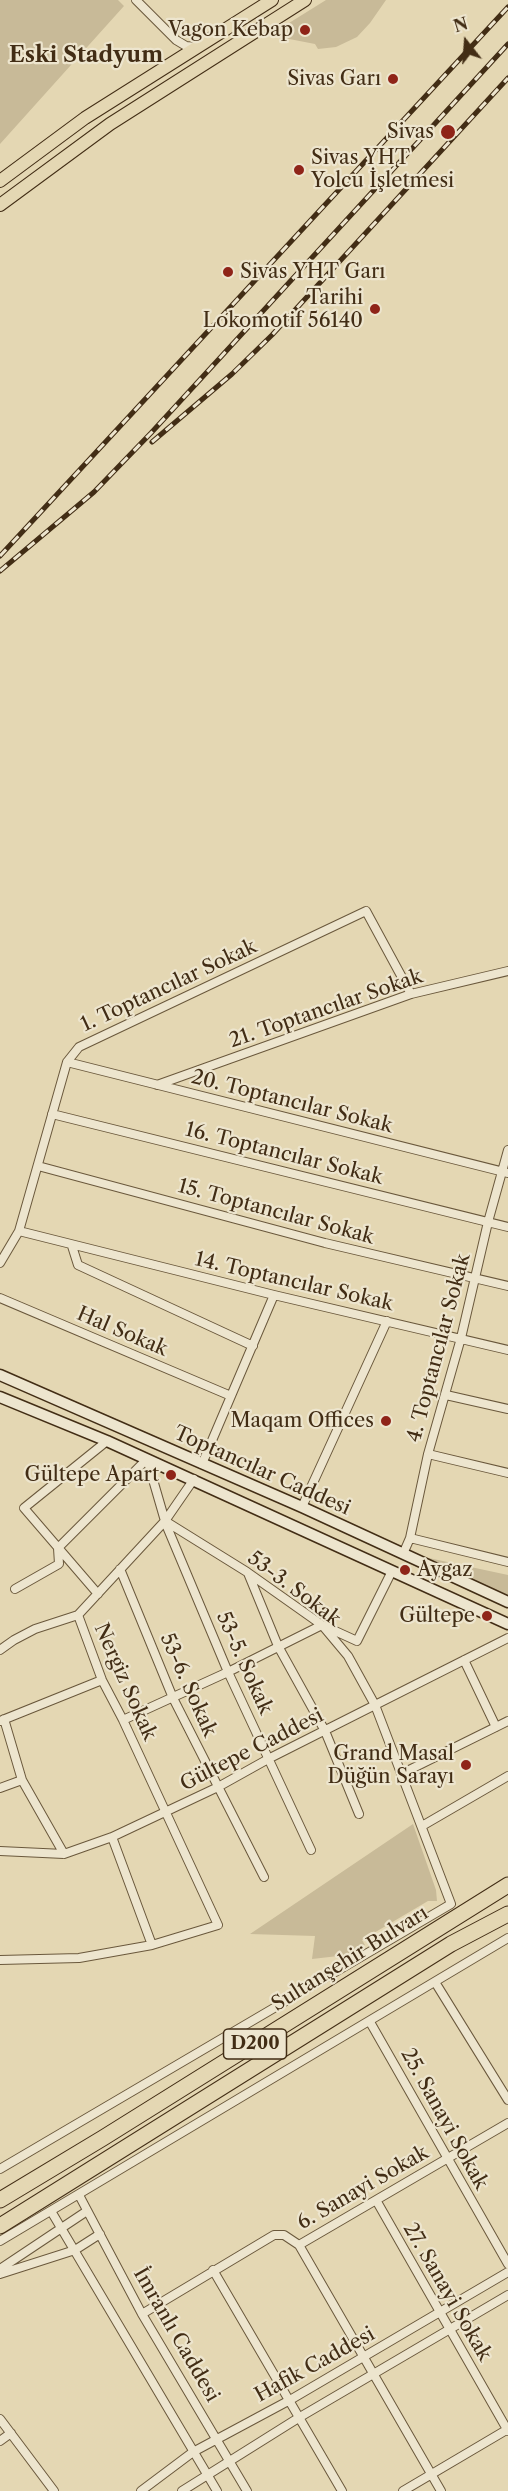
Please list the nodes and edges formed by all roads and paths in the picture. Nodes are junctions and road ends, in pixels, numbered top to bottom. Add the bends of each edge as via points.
1 (136, 0) edge
2 (272, 0) edge
3 (305, 0) edge
4 (176, 40) junction
5 (199, 47) junction
6 (178, 60) junction
7 (0, 181) edge
8 (0, 205) edge
9 (508, 971) edge
10 (411, 994) junction
11 (67, 1062) junction
12 (157, 1085) junction
13 (52, 1113) junction
14 (508, 1150) edge
15 (38, 1166) junction
16 (505, 1173) edge
17 (488, 1222) junction
18 (508, 1227) edge
19 (19, 1231) junction
20 (72, 1246) junction
21 (0, 1263) edge
22 (475, 1278) junction
23 (508, 1286) edge
24 (274, 1295) junction
25 (0, 1298) edge
26 (387, 1321) junction
27 (461, 1338) junction
28 (253, 1346) junction
29 (508, 1350) edge
30 (0, 1375) edge
31 (446, 1395) junction
32 (231, 1396) junction
33 (0, 1397) edge
34 (508, 1409) edge
35 (107, 1441) junction
36 (428, 1454) junction
37 (147, 1459) junction
38 (202, 1464) junction
39 (508, 1473) edge
40 (194, 1479) junction
41 (302, 1507) junction
42 (165, 1521) junction
43 (410, 1538) junction
44 (58, 1548) junction
45 (402, 1554) junction
46 (508, 1562) edge
47 (120, 1569) junction
48 (247, 1572) junction
49 (392, 1572) junction
50 (15, 1589) dead end
51 (98, 1594) junction
52 (508, 1602) edge
53 (78, 1615) junction
54 (508, 1624) edge
55 (322, 1625) junction
56 (508, 1638) edge
57 (278, 1646) junction
58 (0, 1650) edge
59 (464, 1660) junction
60 (228, 1672) junction
61 (102, 1680) junction
62 (173, 1698) junction
63 (375, 1705) junction
64 (2, 1720) edge
65 (123, 1720) junction
66 (508, 1721) edge
67 (496, 1727) junction
68 (325, 1731) junction
69 (270, 1758) junction
70 (401, 1774) junction
71 (507, 1778) edge
72 (22, 1780) junction
73 (218, 1787) junction
74 (0, 1788) edge
75 (166, 1813) junction
76 (359, 1814) dead end
77 (422, 1826) junction
78 (112, 1837) junction
79 (311, 1850) dead end
80 (0, 1851) edge
81 (64, 1854) junction
82 (264, 1877) dead end
83 (508, 1885) edge
84 (508, 1914) edge
85 (508, 1938) edge
86 (152, 1945) junction
87 (0, 1960) edge
88 (435, 1982) junction
89 (370, 2022) junction
90 (508, 2100) edge
91 (508, 2123) edge
92 (446, 2159) junction
93 (0, 2169) edge
94 (79, 2195) junction
95 (0, 2200) edge
96 (376, 2200) junction
97 (51, 2211) junction
98 (87, 2211) junction
99 (0, 2226) edge
100 (61, 2228) junction
101 (100, 2234) junction
102 (0, 2241) edge
103 (299, 2245) junction
104 (75, 2250) junction
105 (508, 2264) edge
106 (0, 2269) edge
107 (213, 2270) junction
108 (508, 2272) edge
109 (0, 2274) edge
110 (508, 2295) edge
111 (440, 2313) junction
112 (142, 2314) junction
113 (450, 2329) junction
114 (364, 2357) junction
115 (374, 2374) junction
116 (290, 2400) junction
117 (300, 2417) junction
118 (0, 2419) edge
119 (508, 2430) edge
120 (11, 2433) junction
121 (217, 2438) junction
122 (0, 2441) edge
123 (193, 2452) junction
124 (229, 2461) junction
125 (207, 2474) junction
126 (431, 2475) junction
127 (54, 2491) edge
128 (141, 2491) edge
129 (182, 2491) edge
130 (217, 2491) edge
131 (247, 2491) edge
132 (342, 2491) edge
133 (403, 2491) edge
134 (441, 2491) edge

1 - 4 street
2 - 5 main road
3 - 8 main road via 110,124
4 - 5 street
4 - 6 street
5 - 6 main road
6 - 7 main road via 85,118
9 - 10 street, 21. Toptancılar Sokak
10 - 11 street, 1. Toptancılar Sokak via 366,911 79,1047
10 - 12 street, 21. Toptancılar Sokak
11 - 12 street, 20. Toptancılar Sokak
11 - 13 street
12 - 16 street, 20. Toptancılar Sokak
13 - 15 street
13 - 17 street, 16. Toptancılar Sokak
14 - 16 street, 4. Toptancılar Sokak
15 - 19 street
15 - 22 street, 15. Toptancılar Sokak via 325,1243
16 - 17 street, 4. Toptancılar Sokak
17 - 18 street, 16. Toptancılar Sokak
17 - 22 street, 4. Toptancılar Sokak
19 - 20 street, 14. Toptancılar Sokak
19 - 21 street
20 - 24 street, 14. Toptancılar Sokak
20 - 28 street via 78,1265
22 - 23 street, 15. Toptancılar Sokak
22 - 27 street, 4. Toptancılar Sokak
24 - 26 street, 14. Toptancılar Sokak
24 - 28 street
25 - 32 street, Hal Sokak
26 - 27 street, 14. Toptancılar Sokak
26 - 41 street
27 - 29 street, 14. Toptancılar Sokak
27 - 31 street, 4. Toptancılar Sokak
28 - 32 street
30 - 38 street, Toptancılar Caddesi
31 - 34 street
31 - 36 street, 4. Toptancılar Sokak
32 - 38 street
33 - 35 street, Toptancılar Caddesi
35 - 37 street, Toptancılar Caddesi
35 - 44 street via 24,1508
36 - 39 street
36 - 43 street, 4. Toptancılar Sokak
37 - 40 street, Toptancılar Caddesi
37 - 42 street
37 - 44 street
38 - 41 street, Toptancılar Caddesi
40 - 42 street, Nergiz Sokak
40 - 49 street, Toptancılar Caddesi
41 - 45 street, Toptancılar Caddesi
42 - 47 street, Nergiz Sokak
42 - 48 street, 53-3. Sokak
42 - 60 street, 53-5. Sokak
43 - 45 street, 4. Toptancılar Sokak
43 - 46 street
44 - 50 street via 59,1564
44 - 51 street
45 - 52 street, Toptancılar Caddesi
47 - 51 street, Nergiz Sokak
47 - 62 street, 53-6. Sokak
48 - 55 street, 53-3. Sokak
48 - 57 street
49 - 54 street, Toptancılar Caddesi
49 - 55 street via 357,1641
51 - 53 street, Nergiz Sokak
53 - 58 street via 35,1629
53 - 61 street, Nergiz Sokak
55 - 57 street
55 - 63 street, 53-3. Sokak via 348,1656
56 - 59 street, Gültepe Caddesi
57 - 60 street
57 - 68 street
59 - 63 street, Gültepe Caddesi
59 - 67 street
60 - 62 street
60 - 69 street, 53-5. Sokak
61 - 64 street
61 - 65 street, Nergiz Sokak
62 - 65 street
62 - 73 street, 53-6. Sokak
63 - 68 street, Gültepe Caddesi
63 - 70 street, 53-3. Sokak
64 - 72 street
65 - 75 street, Nergiz Sokak
66 - 67 street
67 - 70 street
68 - 69 street, Gültepe Caddesi
68 - 76 street
69 - 73 street, Gültepe Caddesi
69 - 79 street, 53-5. Sokak
70 - 77 street, 53-3. Sokak
71 - 77 street
72 - 74 street
72 - 81 street
73 - 75 street, Gültepe Caddesi
73 - 82 street, 53-6. Sokak
75 - 78 street, Gültepe Caddesi
75 - 86 street, Nergiz Sokak via 218,1925
77 - 93 street, 53-3. Sokak via 451,1904
78 - 81 street, Gültepe Caddesi
78 - 86 street
80 - 81 street, Gültepe Caddesi
83 - 95 highway, Sultanşehir Bulvarı / D200
84 - 99 highway, Sultanşehir Bulvarı / D200 via 451,1944
85 - 88 street
86 - 87 street via 79,1958
88 - 89 street
88 - 90 street
89 - 92 street, 25. Sanayi Sokak
89 - 94 street
91 - 92 street, 6. Sanayi Sokak
92 - 96 street, 6. Sanayi Sokak
92 - 105 street, 25. Sanayi Sokak
94 - 97 street
94 - 98 street, İmranlı Caddesi
96 - 103 street, 6. Sanayi Sokak
96 - 111 street, 27. Sanayi Sokak
97 - 100 street
97 - 102 street
98 - 100 street
98 - 101 street, İmranlı Caddesi
100 - 104 street
100 - 106 street
101 - 104 street
101 - 112 street, İmranlı Caddesi
103 - 107 street, 6. Sanayi Sokak via 284,2235 274,2235
103 - 114 street
104 - 109 street
104 - 123 street
107 - 112 street, 6. Sanayi Sokak
107 - 116 street
108 - 111 street, Hafik Caddesi
110 - 113 street, Hafik Caddesi
111 - 113 street, 27. Sanayi Sokak
111 - 114 street, Hafik Caddesi
112 - 121 street, İmranlı Caddesi
113 - 115 street, Hafik Caddesi
113 - 119 street, 27. Sanayi Sokak
114 - 115 street
114 - 116 street, Hafik Caddesi
115 - 117 street, Hafik Caddesi
115 - 126 street
116 - 117 street
116 - 121 street, Hafik Caddesi
117 - 124 street, Hafik Caddesi
117 - 132 street
118 - 120 street
119 - 126 street
120 - 122 street
120 - 127 street
121 - 123 street, Hafik Caddesi
121 - 124 street, İmranlı Caddesi
123 - 125 street
123 - 128 street, Hafik Caddesi
124 - 125 street, Hafik Caddesi
124 - 131 street, İmranlı Caddesi
125 - 129 street, Hafik Caddesi
125 - 130 street
126 - 133 street
126 - 134 street

